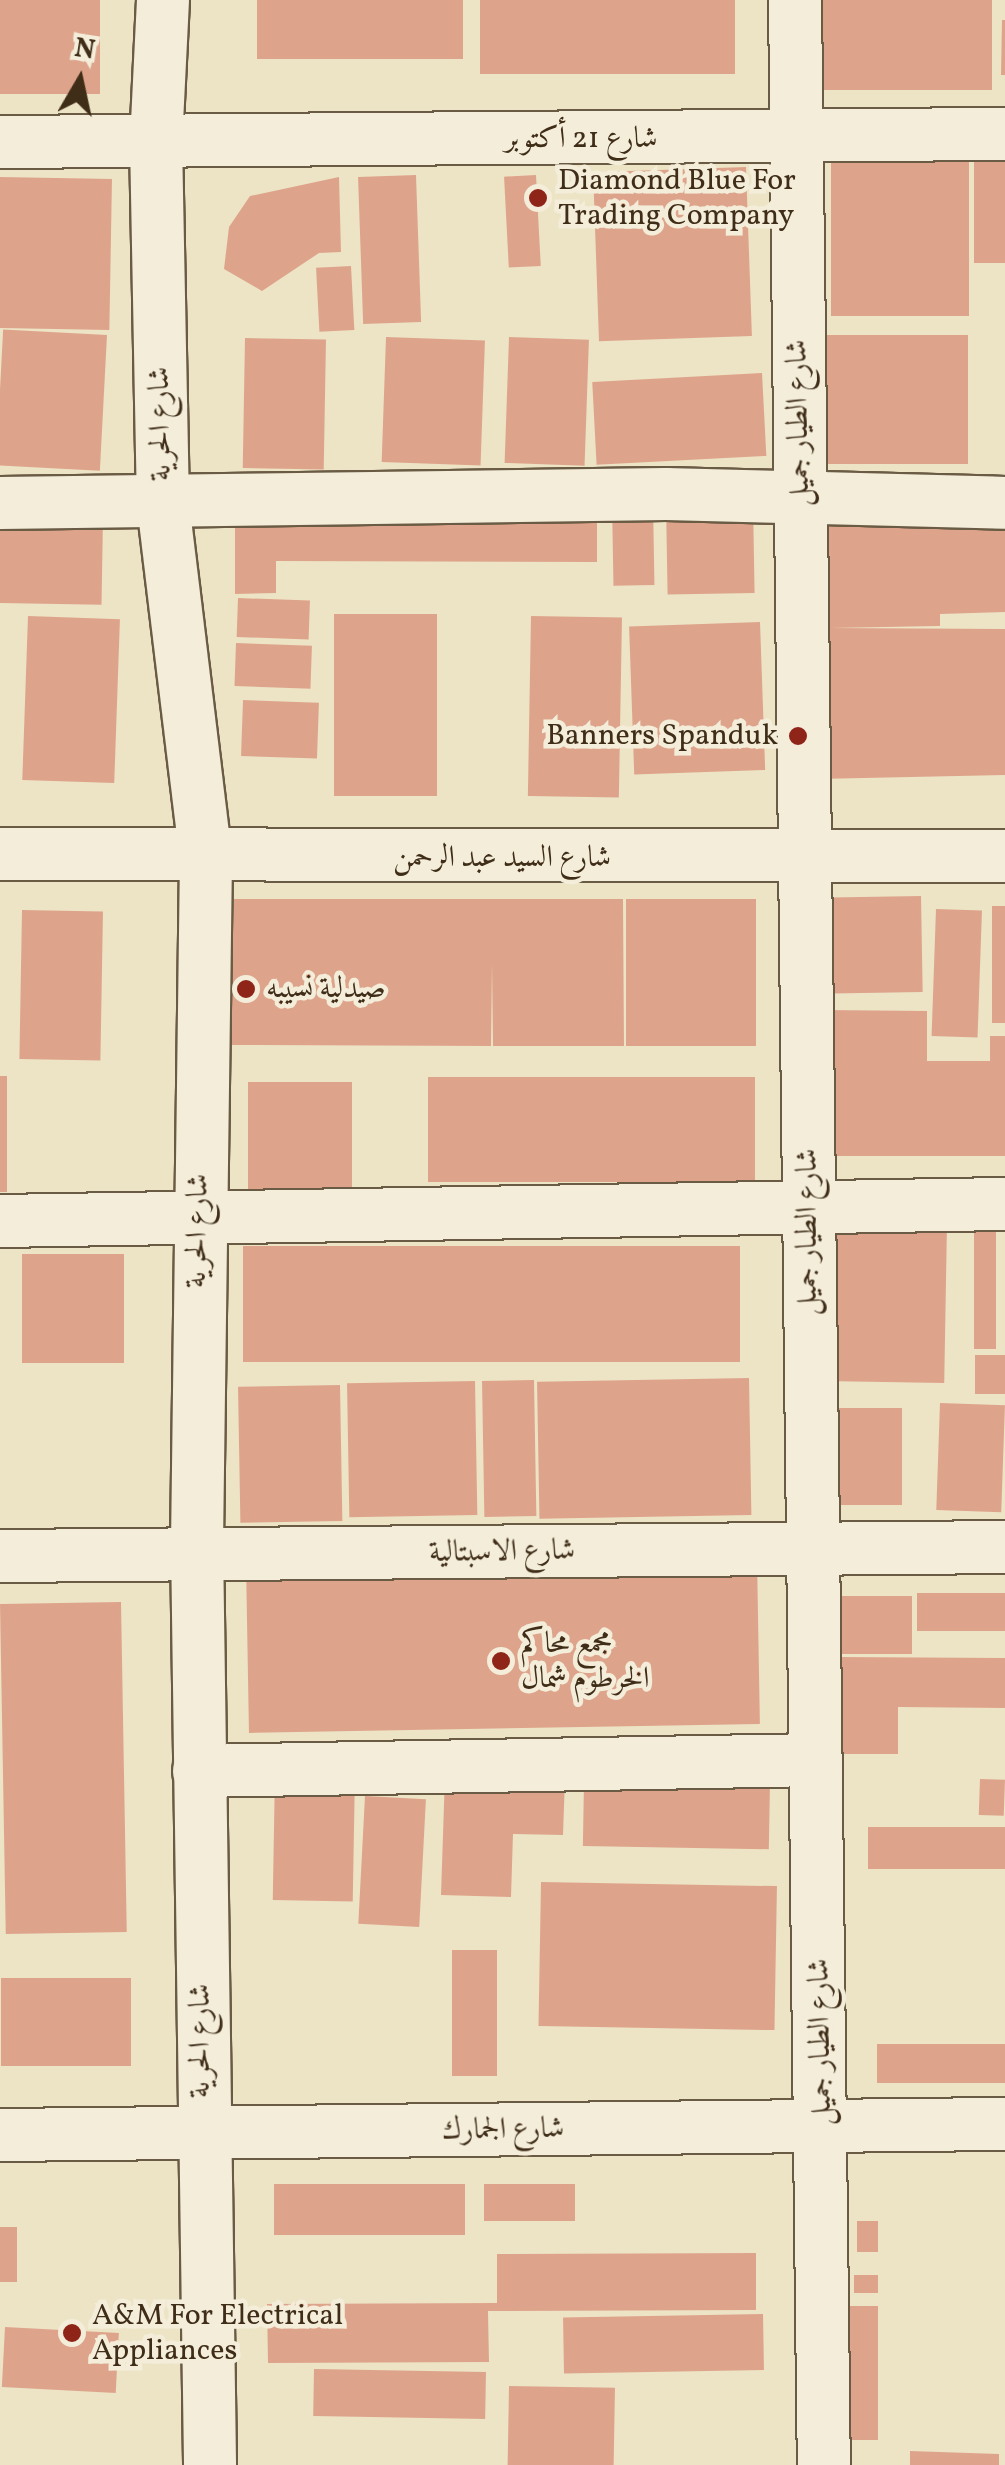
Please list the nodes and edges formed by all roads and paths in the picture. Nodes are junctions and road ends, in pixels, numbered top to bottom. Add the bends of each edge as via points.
1 (164, 0) edge
2 (795, 0) edge
3 (1005, 134) edge
4 (795, 137) junction
5 (156, 141) junction
6 (0, 142) edge
7 (1005, 502) edge
8 (0, 503) edge
9 (800, 503) junction
10 (163, 504) junction
11 (0, 854) edge
12 (1005, 856) edge
13 (206, 857) junction
14 (808, 858) junction
15 (1005, 1204) edge
16 (808, 1206) junction
17 (0, 1221) edge
18 (197, 1223) junction
19 (1005, 1548) edge
20 (812, 1549) junction
21 (197, 1554) junction
22 (0, 1556) edge
23 (816, 1760) junction
24 (199, 1771) junction
25 (1005, 2124) edge
26 (823, 2126) junction
27 (202, 2133) junction
28 (0, 2135) edge
29 (210, 2465) edge
30 (824, 2465) edge

1 - 5 street, شارع الحرية
2 - 4 street, شارع الطيار جميل
3 - 4 street, شارع 21 أكتوبر
4 - 5 street, شارع 21 أكتوبر
4 - 9 street, شارع الطيار جميل
5 - 6 street, شارع 21 أكتوبر
5 - 10 street, شارع الحرية
7 - 9 street
8 - 10 street
9 - 10 street via 666,494
9 - 14 street, شارع الطيار جميل
10 - 13 street, شارع الحرية
11 - 13 street, شارع السيد عبد الرحمن
12 - 14 street, شارع السيد عبد الرحمن
13 - 14 street, شارع السيد عبد الرحمن
13 - 18 street, شارع الحرية
14 - 16 street, شارع الطيار جميل
15 - 16 street
16 - 18 street
16 - 20 street, شارع الطيار جميل
17 - 18 street
18 - 21 street, شارع الحرية
19 - 20 street, شارع الاسبتالية
20 - 21 street, شارع الاسبتالية
20 - 23 street, شارع الطيار جميل
21 - 22 street, شارع الاسبتالية
21 - 24 street, شارع الحرية
23 - 24 street
23 - 26 street, شارع الطيار جميل
24 - 27 street, شارع الحرية
25 - 26 street, شارع الجمارك
26 - 27 street, شارع الجمارك
26 - 30 street, شارع الطيار جميل
27 - 28 street, شارع الجمارك
27 - 29 street, شارع الحرية

